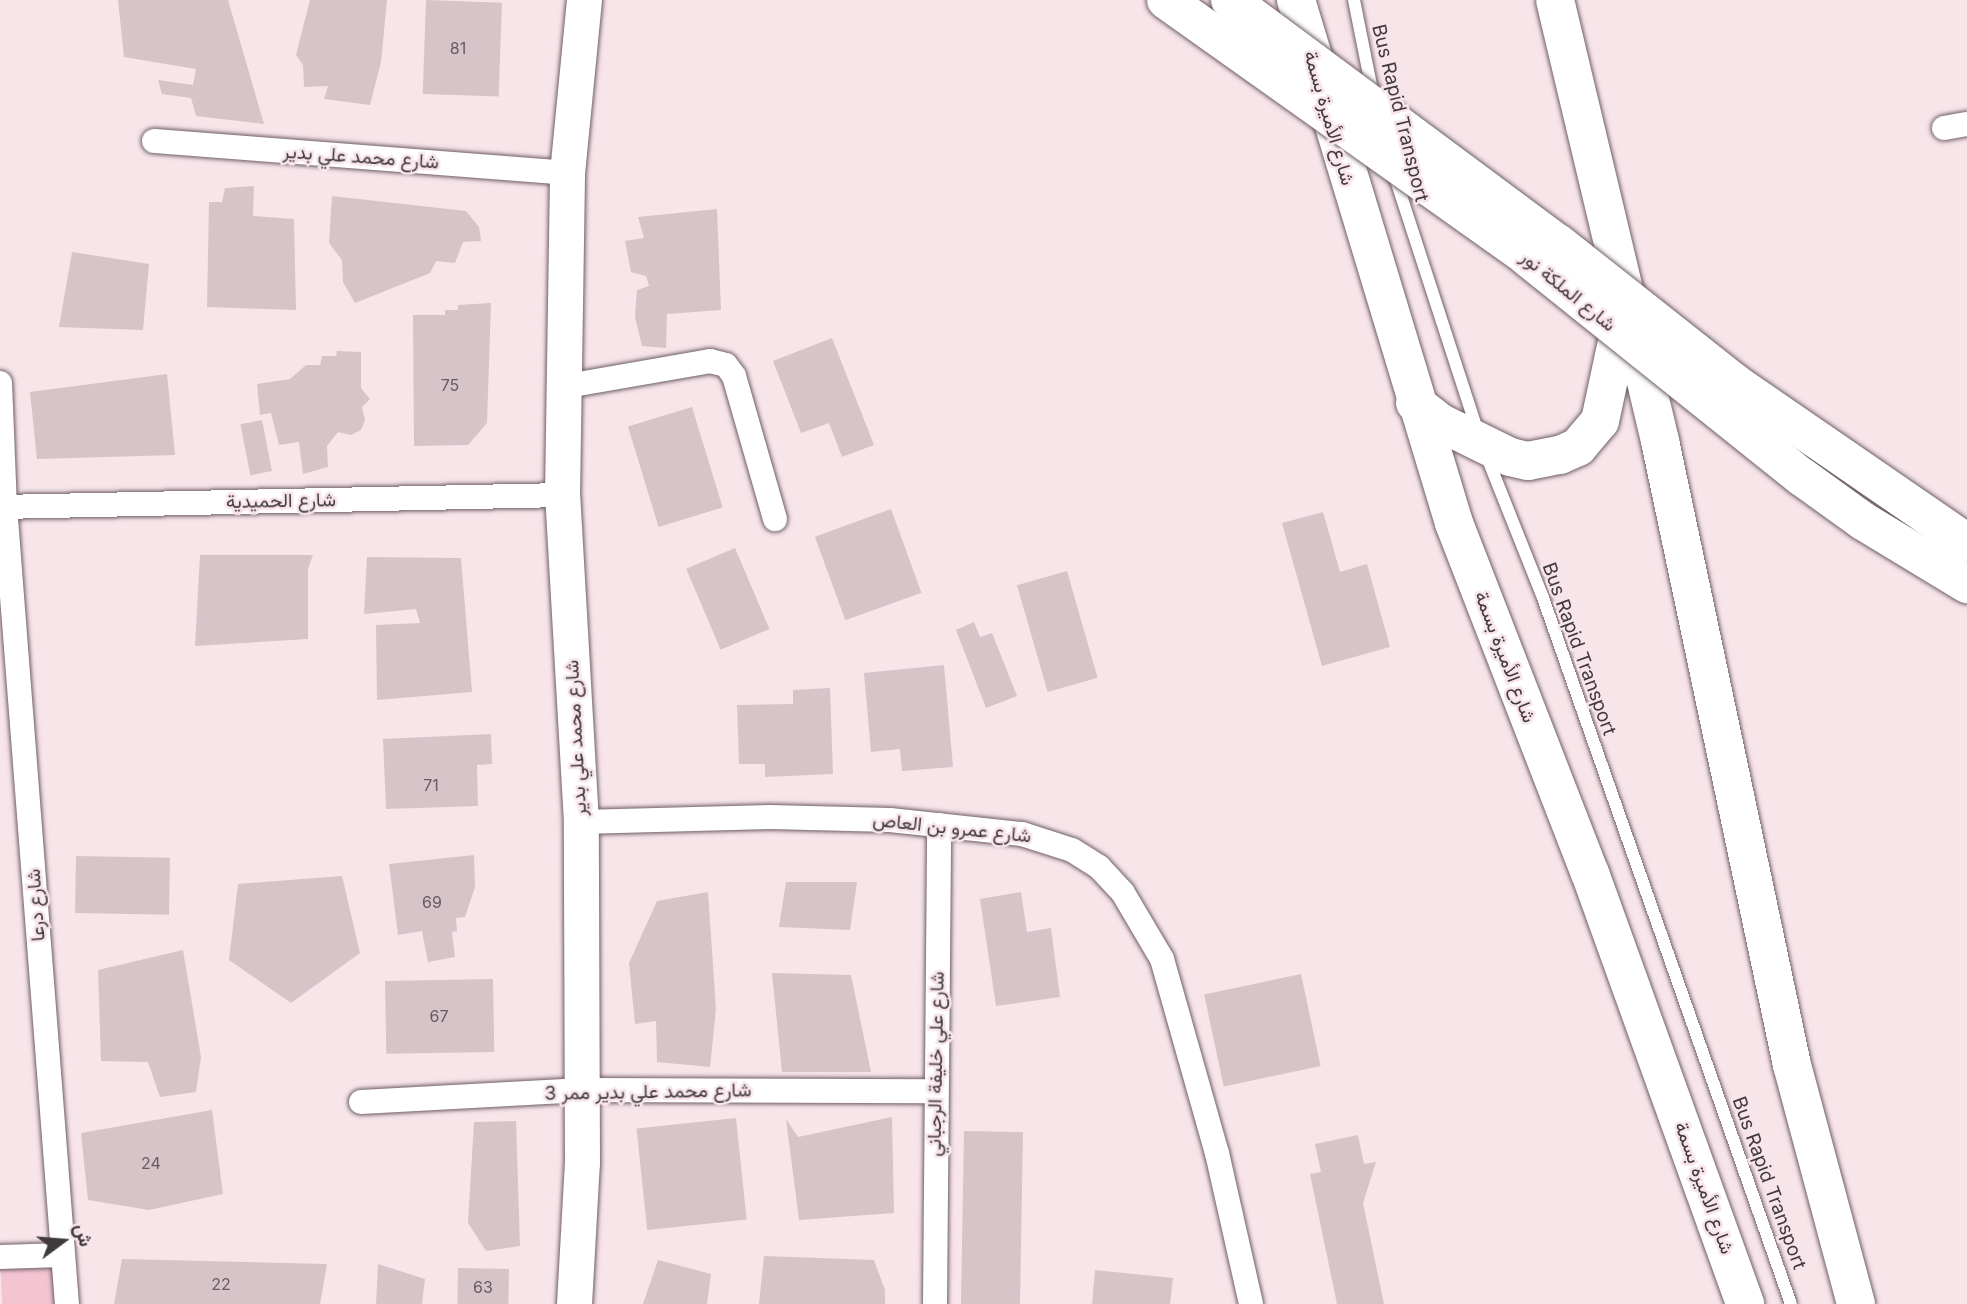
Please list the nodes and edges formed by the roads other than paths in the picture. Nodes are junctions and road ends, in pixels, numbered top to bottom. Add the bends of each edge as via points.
1 (584, 0) edge
2 (1166, 0) edge
3 (1230, 0) edge
4 (1296, 0) edge
5 (1354, 0) edge
6 (1536, 0) edge
7 (1555, 0) edge
8 (1579, 107) junction
9 (154, 141) dead end
10 (567, 173) junction
11 (1625, 305) junction
12 (0, 383) edge
13 (567, 386) junction
14 (1415, 403) junction
15 (1482, 444) junction
16 (562, 495) junction
17 (3, 507) edge
18 (775, 519) dead end
19 (1967, 543) edge
20 (1967, 584) edge
21 (581, 822) junction
22 (939, 825) junction
23 (583, 1090) junction
24 (936, 1091) junction
25 (362, 1102) dead end
26 (63, 1255) junction
27 (0, 1257) edge
28 (67, 1304) edge
29 (574, 1304) edge
30 (935, 1304) edge
31 (1251, 1304) edge
32 (1745, 1304) edge
33 (1791, 1304) edge
34 (1856, 1304) edge

1 - 10 street, شارع محمد علي بدير
2 - 20 main road, شارع الملكة نور, bridge via 1527,257 1812,485
3 - 19 main road, شارع الملكة نور, bridge via 1559,244 1736,384
4 - 14 main road, شارع الأميرة بسمة
5 - 15 lane, Bus Rapid Transport via 1361,50 1401,200
6 - 8 main road
7 - 8 main road
8 - 11 main road
9 - 10 street, شارع محمد علي بدير
10 - 13 street, شارع محمد علي بدير
11 - 15 main road via 1608,397 1591,435 1578,447 1547,459 1510,457
11 - 34 main road via 1660,441 1789,1052
12 - 17 street, شارع درعا
13 - 16 street, شارع محمد علي بدير
13 - 18 street via 710,361 726,365 734,376
14 - 15 main road
14 - 32 main road, شارع الأميرة بسمة via 1454,523 1595,886
15 - 33 lane, Bus Rapid Transport via 1542,595
16 - 17 street, شارع الحميدية
16 - 21 street, شارع محمد علي بدير
17 - 26 street, شارع درعا
21 - 22 street, شارع عمرو بن العاص via 834,817
21 - 23 street, شارع محمد علي بدير
22 - 24 street, شارع علي خليفة الرجباني
22 - 31 street, شارع عمرو بن العاص via 1022,834 1072,850 1099,867 1145,926 1162,959 1200,1093
23 - 24 street, شارع محمد علي بدير ممر 3
23 - 25 street, شارع محمد علي بدير ممر 3
23 - 29 street, شارع محمد علي بدير
24 - 30 street, شارع علي خليفة الرجباني
26 - 27 street
26 - 28 street, شارع درعا

